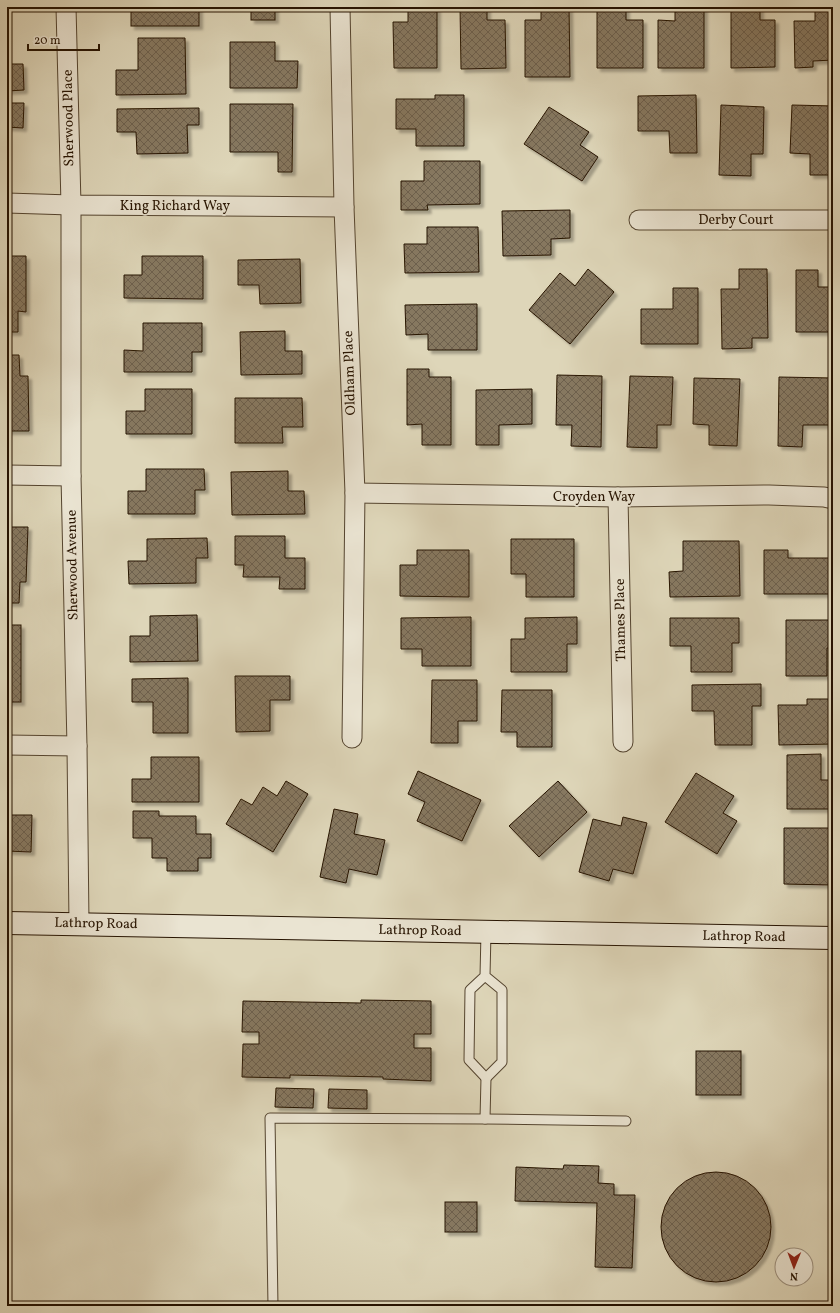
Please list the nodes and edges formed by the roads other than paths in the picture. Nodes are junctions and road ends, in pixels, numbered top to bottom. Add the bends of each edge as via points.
1 (66, 7) edge
2 (340, 7) edge
3 (7, 203) edge
4 (71, 205) junction
5 (344, 207) junction
6 (639, 220) dead end
7 (833, 220) edge
8 (7, 475) edge
9 (71, 476) junction
10 (355, 493) junction
11 (618, 498) junction
12 (833, 499) edge
13 (352, 738) dead end
14 (623, 742) dead end
15 (7, 745) edge
16 (77, 746) junction
17 (7, 923) edge
18 (79, 924) junction
19 (486, 932) junction
20 (833, 938) edge
21 (485, 976) junction
22 (486, 1078) junction
23 (485, 1119) junction
24 (626, 1120) dead end
25 (272, 1306) edge

1 - 4 street, Sherwood Place
2 - 5 street, Oldham Place
3 - 4 street, King Richard Way
4 - 5 street, King Richard Way
4 - 9 street, Sherwood Avenue
5 - 10 street, Oldham Place
6 - 7 street, Derby Court
8 - 9 street
9 - 16 street, Sherwood Avenue
10 - 11 street, Croyden Way
10 - 13 street, Oldham Place
11 - 12 street, Croyden Way via 770,495
11 - 14 street, Thames Place
15 - 16 street
16 - 18 street, Sherwood Avenue
17 - 18 main road, Lathrop Road
18 - 19 main road, Lathrop Road
19 - 20 main road, Lathrop Road
19 - 21 lane
21 - 22 lane via 470,990 469,1060
21 - 22 lane via 502,990 502,1062
22 - 23 lane
23 - 24 lane
23 - 25 lane via 270,1118

